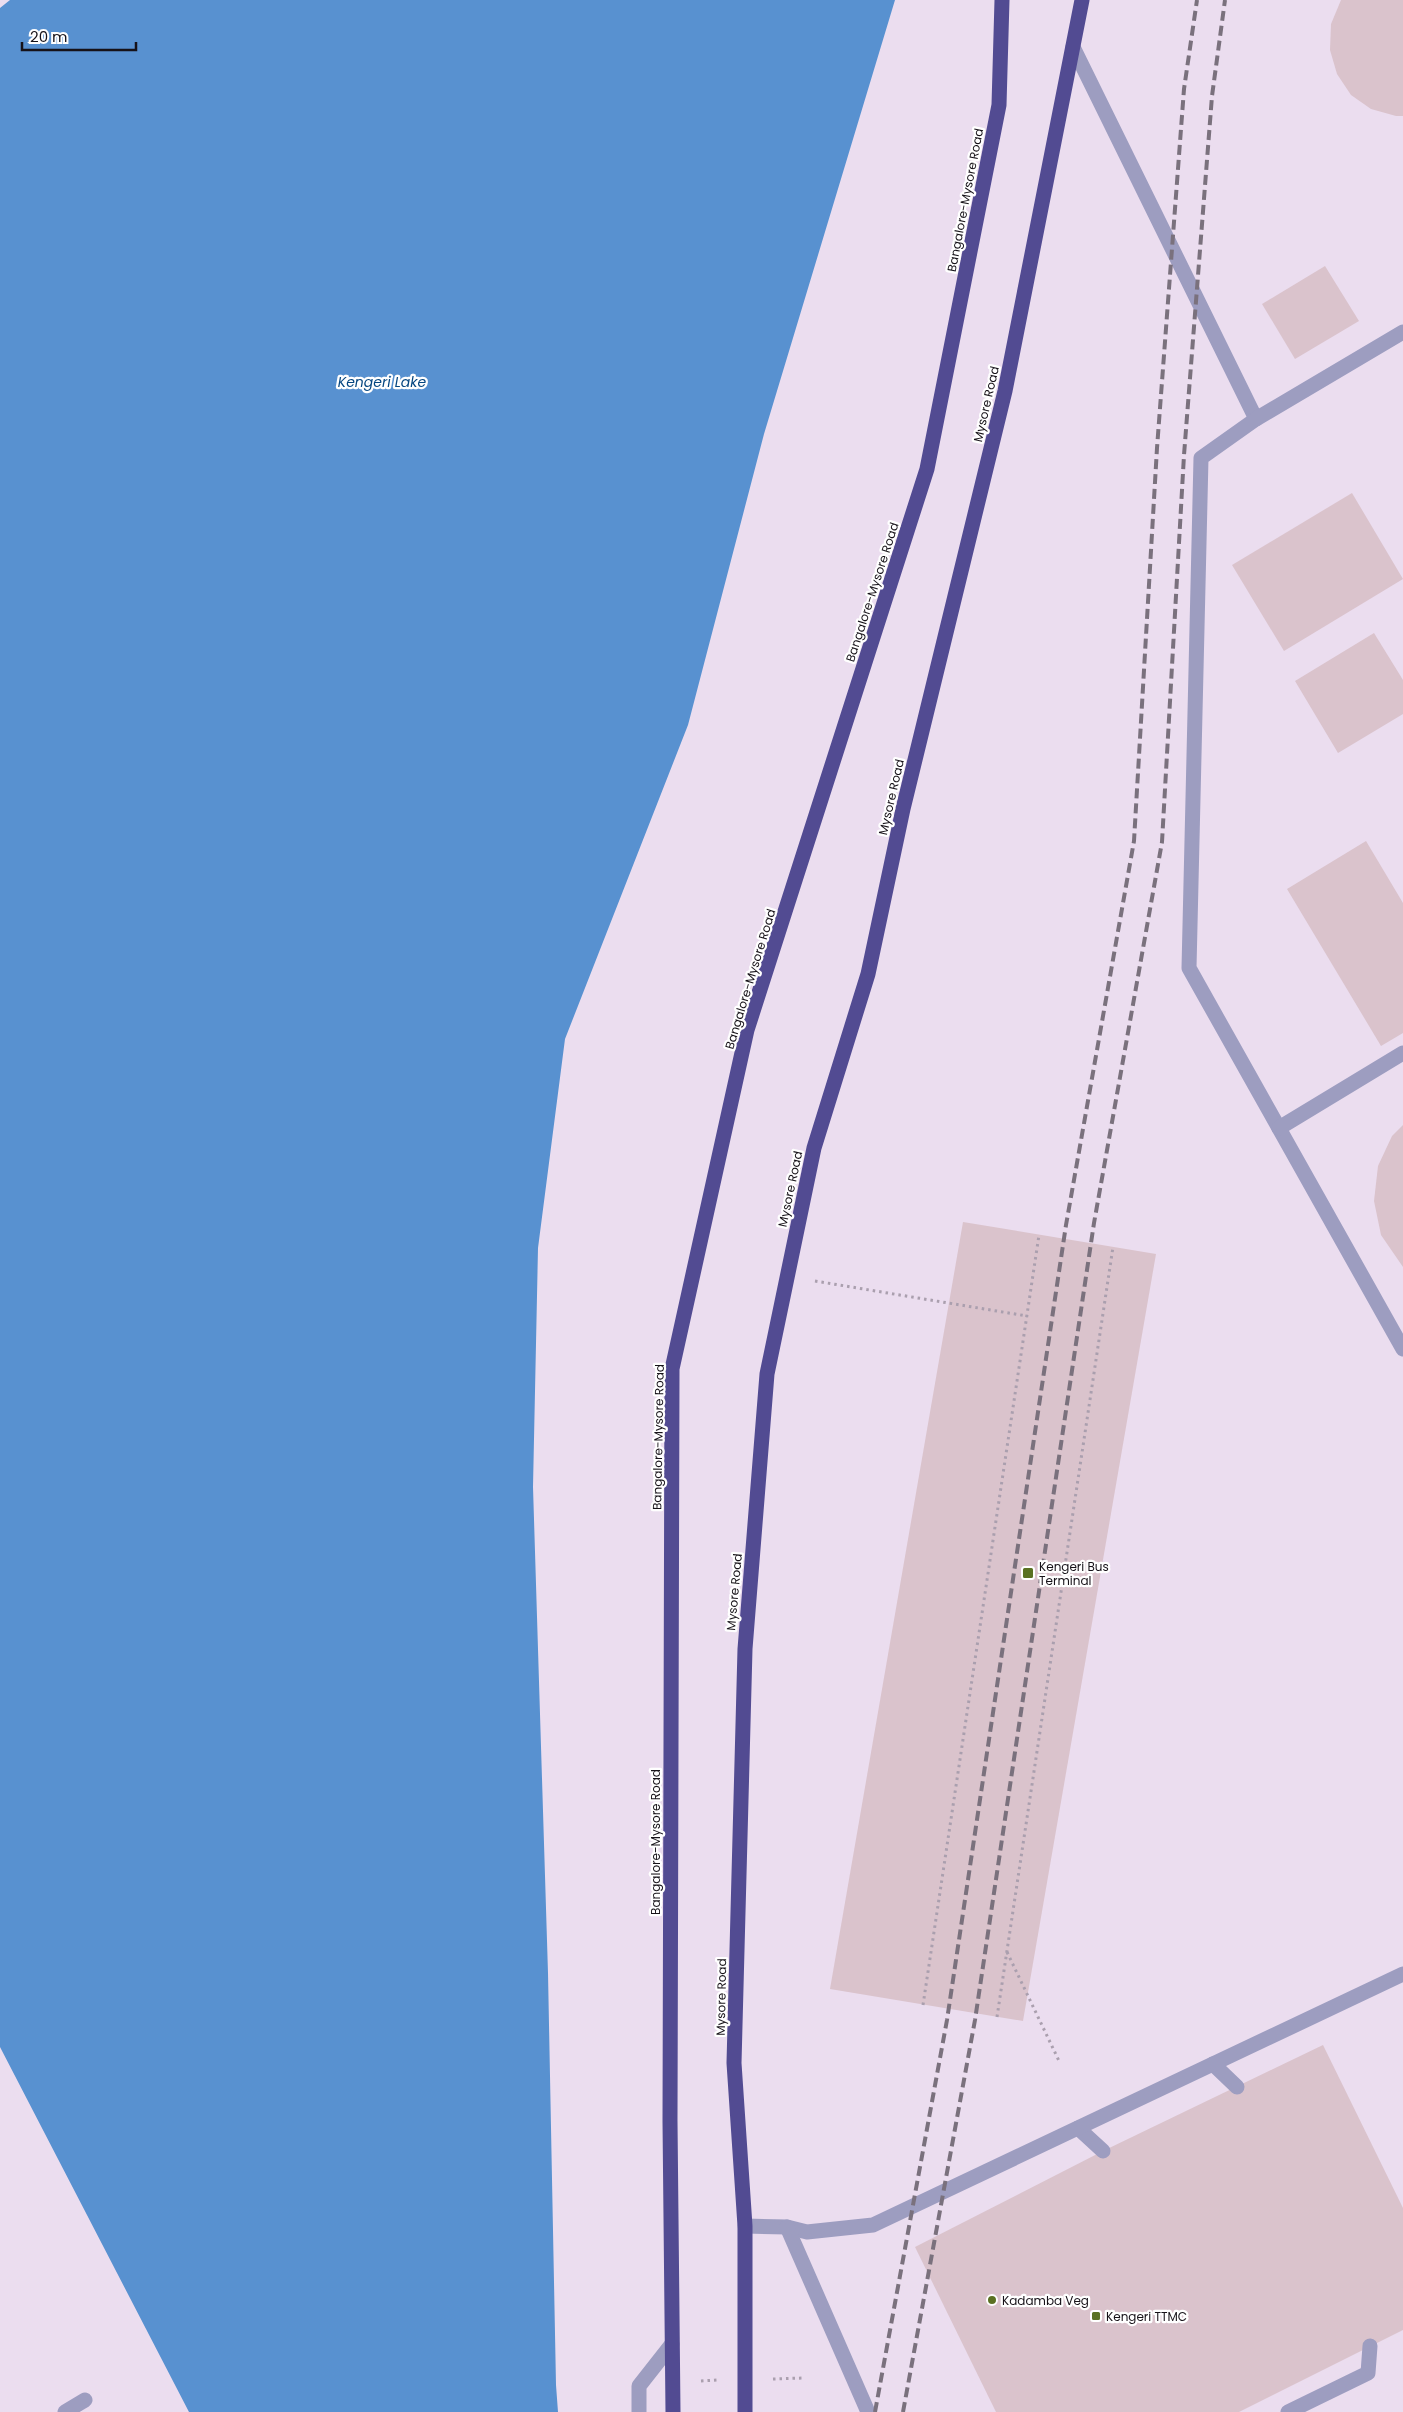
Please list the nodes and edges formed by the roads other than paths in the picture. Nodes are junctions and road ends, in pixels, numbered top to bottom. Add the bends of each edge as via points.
1 (1002, 0) edge
2 (1082, 0) edge
3 (1073, 47) junction
4 (1403, 332) edge
5 (1256, 419) junction
6 (1403, 1053) edge
7 (1279, 1128) junction
8 (1403, 1349) edge
9 (1403, 1974) edge
10 (1213, 2064) junction
11 (1237, 2087) dead end
12 (1078, 2128) junction
13 (1103, 2151) dead end
14 (745, 2226) junction
15 (787, 2227) junction
16 (672, 2344) junction
17 (1370, 2346) dead end
18 (85, 2400) dead end
19 (65, 2412) edge
20 (639, 2412) edge
21 (673, 2412) edge
22 (745, 2412) edge
23 (868, 2412) edge
24 (1288, 2412) edge

1 - 16 highway, Bangalore-Mysore Road via 999,104 927,469 748,1030 672,1369
2 - 3 highway, Mysore Road
3 - 5 street
3 - 14 highway, Mysore Road via 1005,391 903,809 868,974 814,1148 766,1374 745,1649 734,2063
4 - 5 street
5 - 7 street via 1201,458 1189,968
6 - 7 street
7 - 8 street
9 - 10 street
10 - 11 street
10 - 12 street
12 - 13 street
12 - 15 street via 873,2225 807,2232
14 - 15 street
14 - 22 highway, Mysore Road
15 - 23 street
16 - 20 street via 640,2386
16 - 21 highway
17 - 24 street via 1368,2373
18 - 19 street

